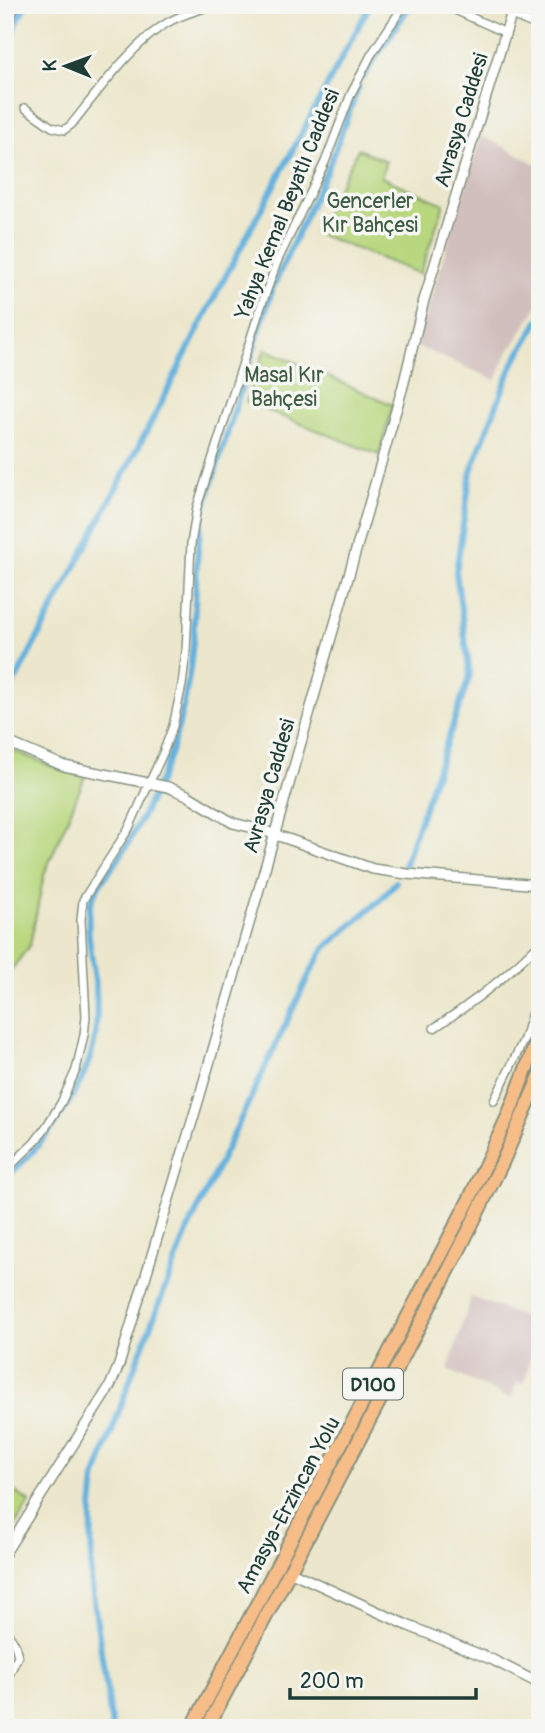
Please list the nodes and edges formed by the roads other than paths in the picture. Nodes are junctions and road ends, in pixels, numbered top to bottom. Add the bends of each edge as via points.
1 (16, 5) edge
2 (212, 5) edge
3 (404, 5) edge
4 (444, 5) edge
5 (514, 5) edge
6 (511, 15) junction
7 (540, 27) edge
8 (5, 29) edge
9 (506, 33) junction
10 (25, 108) dead end
11 (5, 741) edge
12 (150, 783) junction
13 (273, 834) junction
14 (540, 885) edge
15 (540, 943) edge
16 (540, 986) edge
17 (434, 1028) dead end
18 (540, 1032) edge
19 (540, 1076) edge
20 (494, 1101) dead end
21 (5, 1171) edge
22 (5, 1553) edge
23 (289, 1571) junction
24 (5, 1629) edge
25 (5, 1683) edge
26 (540, 1684) edge
27 (192, 1728) edge
28 (206, 1728) edge

1 - 8 street
2 - 10 street via 154,31 64,130
3 - 12 street, Yahya Kemal Beyatlı Caddesi via 351,94 259,312 197,507 182,685 173,726
4 - 9 street
5 - 6 street, Avrasya Caddesi
6 - 7 street
6 - 9 street, Avrasya Caddesi
9 - 13 street, Avrasya Caddesi via 424,300
11 - 12 street via 64,766
12 - 13 street via 187,795 233,823
12 - 21 street, Yahya Kemal Beyatlı Caddesi via 129,828 83,900 86,1017 76,1070 46,1127
13 - 14 street via 386,872
13 - 22 street, Avrasya Caddesi via 119,1366
15 - 17 street via 484,995
16 - 20 street via 524,1039
18 - 27 highway, Amasya-Erzincan Yolu / D100 via 469,1200
19 - 23 highway, Amasya-Erzincan Yolu / D100 via 456,1256
23 - 26 street
23 - 28 highway, Amasya-Erzincan Yolu / D100
24 - 25 street via 18,1656

